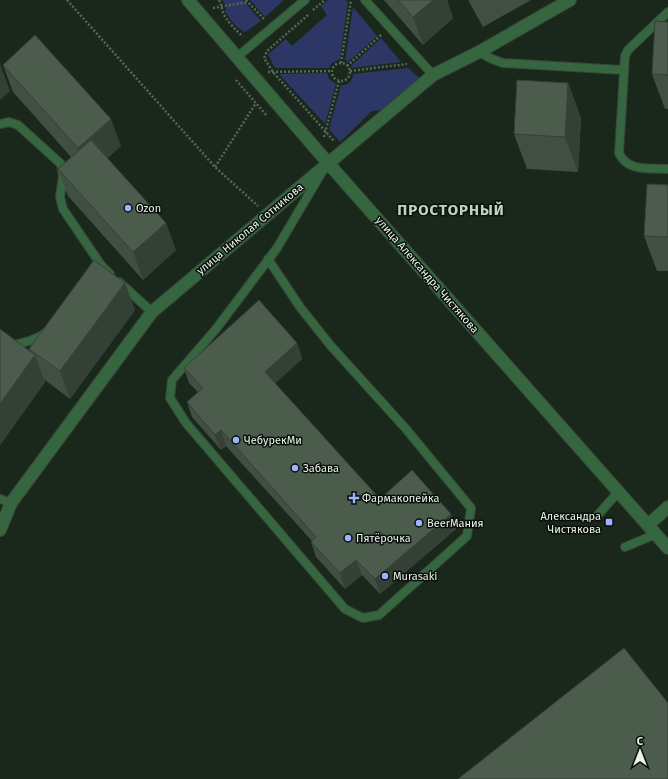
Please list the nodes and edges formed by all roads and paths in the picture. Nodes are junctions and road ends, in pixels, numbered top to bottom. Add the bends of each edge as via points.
1 (67, 0) edge
2 (188, 0) edge
3 (219, 0) edge
4 (304, 0) edge
5 (351, 0) edge
6 (365, 0) edge
7 (570, 0) edge
8 (247, 1) edge
9 (322, 1) edge
10 (223, 6) junction
11 (197, 10) junction
12 (668, 12) edge
13 (270, 17) dead end
14 (389, 27) junction
15 (247, 35) dead end
16 (480, 52) junction
17 (237, 57) junction
18 (421, 62) junction
19 (342, 64) junction
20 (347, 66) junction
21 (623, 70) junction
22 (332, 71) junction
23 (350, 71) junction
24 (268, 72) dead end
25 (273, 72) junction
26 (433, 75) junction
27 (236, 80) dead end
28 (339, 81) junction
29 (256, 103) junction
30 (270, 119) dead end
31 (0, 124) edge
32 (325, 131) junction
33 (342, 151) junction
34 (319, 153) junction
35 (328, 163) junction
36 (215, 167) junction
37 (668, 169) edge
38 (267, 215) junction
39 (268, 259) junction
40 (152, 312) junction
41 (53, 323) edge
42 (0, 355) edge
43 (618, 492) junction
44 (6, 501) edge
45 (668, 507) edge
46 (597, 516) dead end
47 (648, 525) junction
48 (0, 530) edge
49 (656, 534) junction
50 (625, 547) dead end
51 (668, 548) edge

1 - 36 path
2 - 11 street, улица Александра Чистякова
3 - 10 path
4 - 17 lane
5 - 19 path
6 - 14 lane
7 - 16 street, улица Николая Сотникова
8 - 10 path
8 - 13 path via 265,21
9 - 25 path via 267,51 265,61
10 - 11 path
10 - 15 path via 222,12 238,33
11 - 17 street, улица Александра Чистякова
12 - 21 lane via 628,50
14 - 18 lane
14 - 20 path
16 - 21 lane via 503,63
16 - 26 street, улица Николая Сотникова
17 - 34 street, улица Александра Чистякова
18 - 23 path
18 - 26 lane
19 - 20 path
19 - 22 path via 334,66
20 - 23 path
21 - 37 lane via 619,153 621,158 630,166
22 - 25 path
22 - 28 path via 333,77
23 - 28 path via 346,80
24 - 25 path
25 - 32 path
26 - 33 street, улица Николая Сотникова
27 - 29 path
28 - 32 path
29 - 30 path
29 - 36 path
31 - 40 lane via 9,122 18,125 61,164 63,176 60,197 63,208 99,268
32 - 33 path
32 - 34 path
33 - 35 street, улица Николая Сотникова
34 - 35 street, улица Александра Чистякова
35 - 38 street, улица Николая Сотникова
35 - 39 lane
35 - 43 street, улица Александра Чистякова
36 - 38 path
38 - 40 street, улица Николая Сотникова
39 - 39 lane via 216,329 172,380 170,398 186,423 345,609 362,618 378,615 467,536 471,508 406,429 331,346 300,307
40 - 44 street, улица Николая Сотникова
41 - 42 lane via 44,334 4,349
43 - 46 lane
43 - 47 street, улица Александра Чистякова
44 - 48 street, улица Николая Сотникова
45 - 47 street
47 - 49 street, улица Александра Чистякова
49 - 50 lane
49 - 51 street, улица Александра Чистякова

